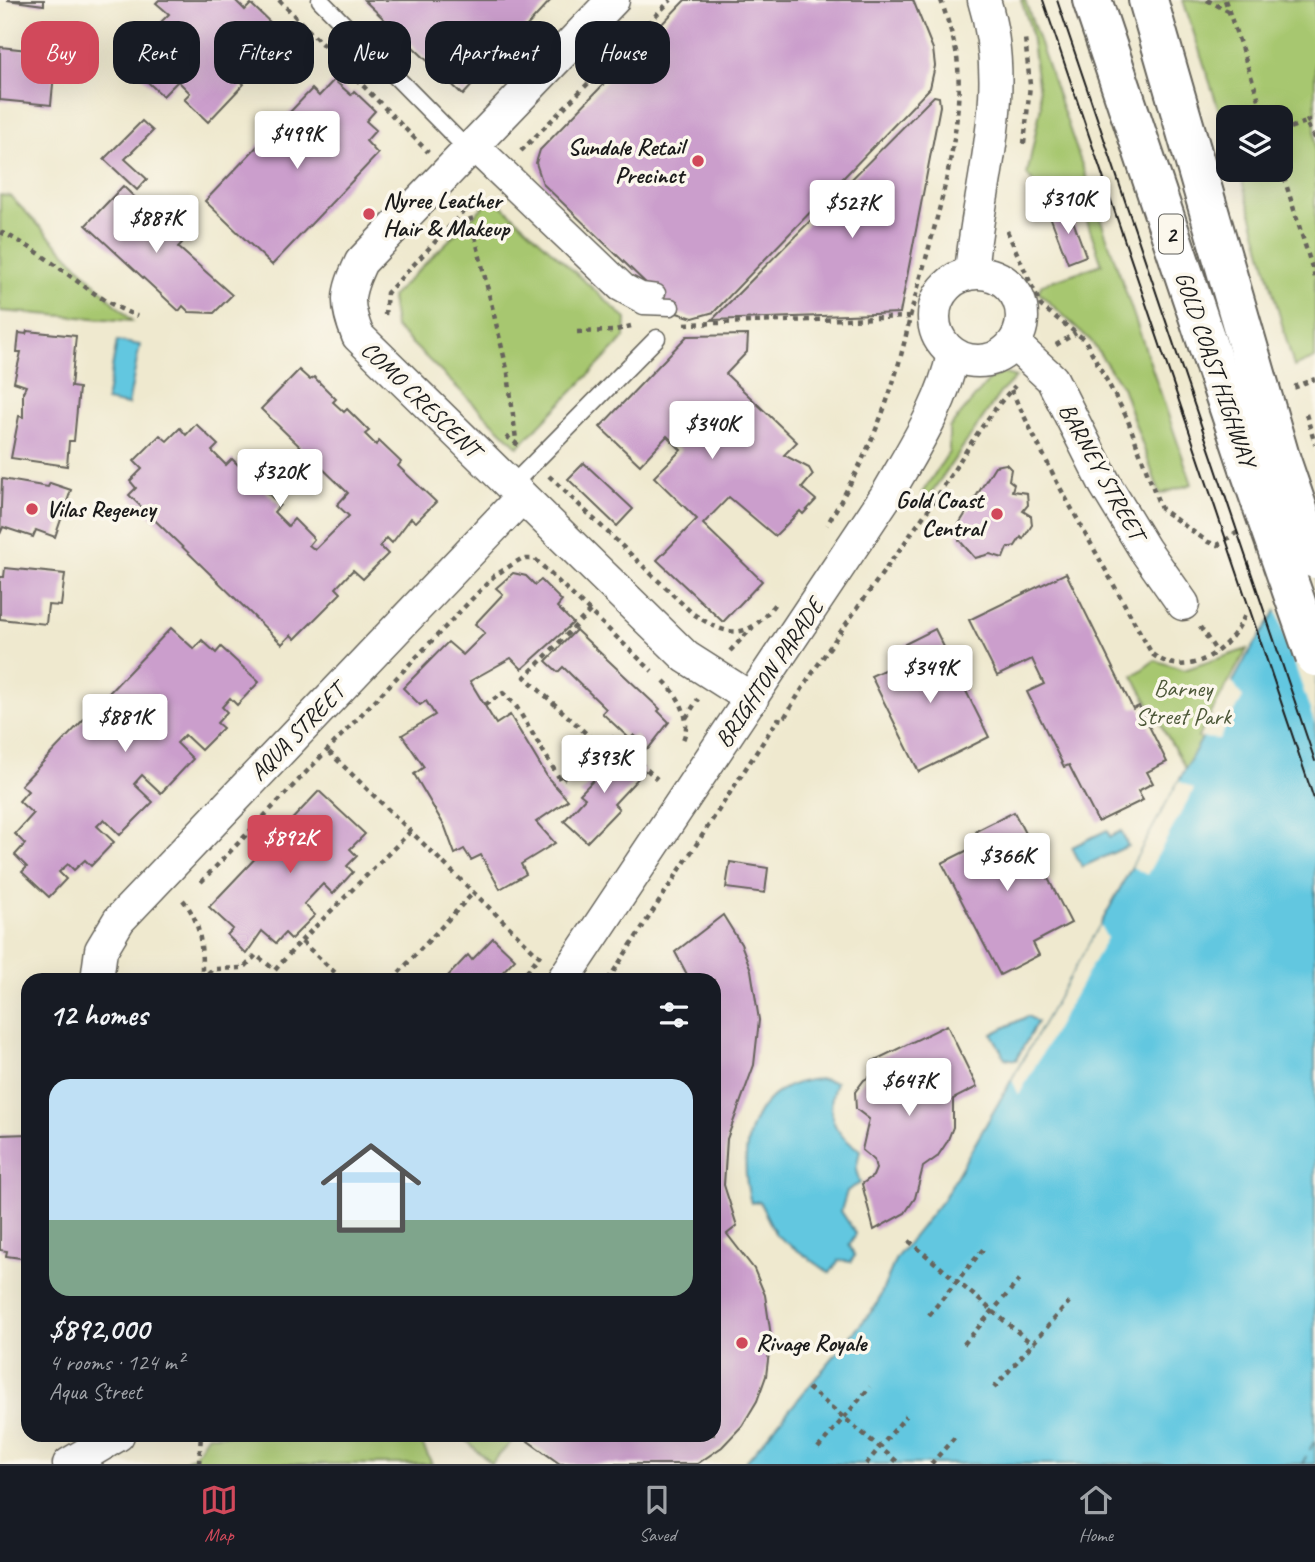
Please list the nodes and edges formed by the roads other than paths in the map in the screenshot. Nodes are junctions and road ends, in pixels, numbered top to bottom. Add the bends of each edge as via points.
1 (320, 0) edge
2 (613, 0) edge
3 (984, 0) edge
4 (1092, 0) edge
5 (1148, 0) edge
6 (464, 154) junction
7 (501, 172) junction
8 (971, 273) junction
9 (657, 293) dead end
10 (671, 307) dead end
11 (657, 338) dead end
12 (953, 354) junction
13 (1025, 354) junction
14 (1265, 462) junction
15 (517, 492) junction
16 (1315, 559) edge
17 (1183, 604) dead end
18 (1315, 657) edge
19 (752, 699) junction
20 (98, 973) edge
21 (569, 973) edge
22 (106, 1442) edge
23 (69, 1464) edge

1 - 6 lane
2 - 6 street, COMO CRESCENT
3 - 8 street via 997,64 996,109
4 - 14 highway, GOLD COAST HIGHWAY / 2
5 - 14 highway, GOLD COAST HIGHWAY / 2
6 - 7 lane
6 - 15 street, COMO CRESCENT via 361,262 349,287 347,310 358,336
7 - 9 lane via 628,283
7 - 10 lane via 628,300 643,306
8 - 12 street via 950,282 936,301 937,336
8 - 13 street via 997,276 1017,294
11 - 15 lane via 535,462
12 - 13 street via 978,361 1004,353
12 - 19 street, BRIGHTON PARADE via 925,429 888,493
13 - 17 street, BARNEY STREET via 1052,379 1106,486
14 - 16 highway, GOLD COAST HIGHWAY / 2, bridge
14 - 18 highway, GOLD COAST HIGHWAY / 2, bridge
15 - 19 street, COMO CRESCENT via 686,657
15 - 20 street, AQUA STREET via 119,920 101,950
19 - 21 street, BRIGHTON PARADE
22 - 23 street

